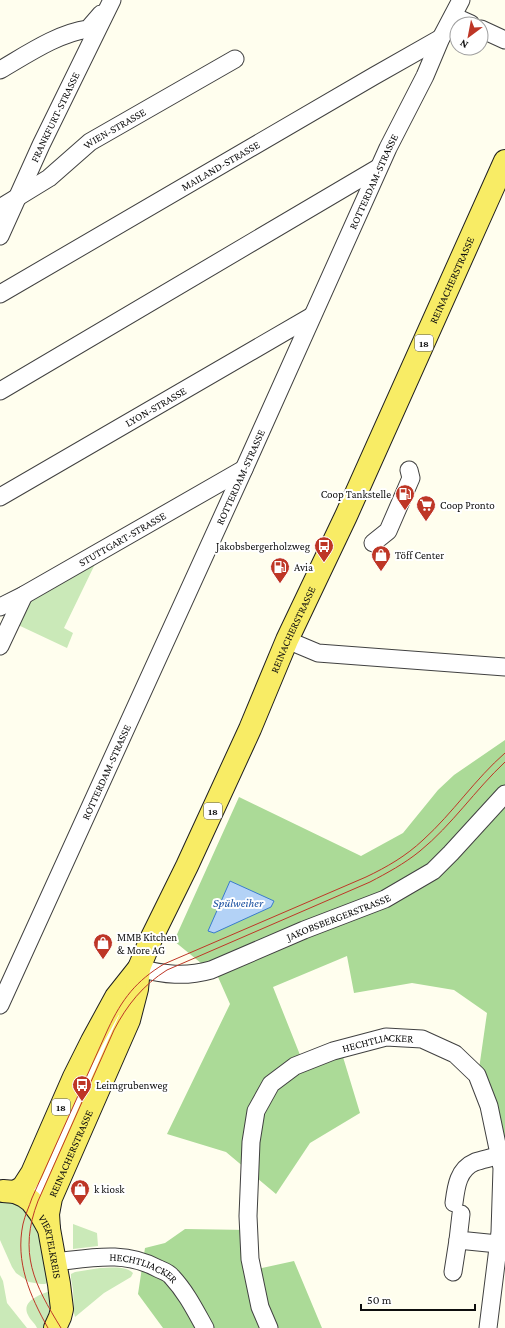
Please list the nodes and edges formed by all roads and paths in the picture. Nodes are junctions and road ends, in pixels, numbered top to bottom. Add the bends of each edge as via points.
1 (460, 0) edge
2 (112, 1) edge
3 (453, 16) edge
4 (449, 23) edge
5 (489, 33) edge
6 (441, 38) junction
7 (505, 40) edge
8 (235, 59) dead end
9 (0, 70) edge
10 (505, 161) edge
11 (378, 168) junction
12 (17, 199) junction
13 (0, 208) edge
14 (0, 236) edge
15 (0, 294) edge
16 (312, 316) junction
17 (0, 390) edge
18 (244, 469) junction
19 (409, 470) dead end
20 (0, 497) edge
21 (373, 543) dead end
22 (24, 595) junction
23 (0, 607) edge
24 (287, 640) junction
25 (0, 646) edge
26 (505, 667) edge
27 (505, 794) edge
28 (139, 968) junction
29 (137, 989) junction
30 (0, 1005) edge
31 (501, 1163) junction
32 (16, 1196) edge
33 (49, 1229) junction
34 (458, 1240) junction
35 (498, 1244) junction
36 (55, 1262) junction
37 (453, 1272) dead end
38 (55, 1328) edge
39 (205, 1328) edge
40 (269, 1328) edge
41 (488, 1328) edge

1 - 3 street, ROTTERDAM-STRASSE
2 - 9 street via 88,29 76,30 60,37
2 - 12 street, FRANKFURT-STRASSE
4 - 6 street, ROTTERDAM-STRASSE
5 - 7 street
6 - 11 street, ROTTERDAM-STRASSE
6 - 15 street, MAILAND-STRASSE
8 - 12 street, WIEN-STRASSE via 90,142 49,178
10 - 24 main road, REINACHERSTRASSE / 18 via 346,516
11 - 16 street, ROTTERDAM-STRASSE
11 - 17 street
12 - 13 street, WIEN-STRASSE
12 - 14 street, FRANKFURT-STRASSE
16 - 18 street, ROTTERDAM-STRASSE
16 - 20 street, LYON-STRASSE
18 - 22 street, STUTTGART-STRASSE
18 - 30 street, ROTTERDAM-STRASSE
19 - 21 street via 411,478 388,531
22 - 23 street, STUTTGART-STRASSE
22 - 25 street
24 - 26 street via 318,653
24 - 28 main road, REINACHERSTRASSE / 18 via 235,762
27 - 28 street, JAKOBSBERGERSTRASSE via 433,871 385,899 304,930 212,970 184,975 162,974
28 - 29 main road, REINACHERSTRASSE / 18
28 - 32 main road, REINACHERSTRASSE / 18 via 116,997 104,1018 74,1077 32,1173
29 - 32 street via 122,1007
29 - 33 main road, REINACHERSTRASSE / 18 via 129,1020 51,1198
31 - 34 street via 475,1162 465,1168 459,1178
31 - 35 street, HECHTLIACKER
31 - 40 street, HECHTLIACKER via 489,1106 477,1076 455,1054 422,1039 386,1037 333,1050 295,1066 271,1084 256,1111 252,1142 248,1216 250,1259 260,1306
32 - 33 main road, VIERTELKREIS
33 - 36 main road, VIERTELKREIS / 18
34 - 35 street
34 - 37 street
35 - 41 street, HECHTLIACKER
36 - 38 main road, VIERTELKREIS / 18 via 62,1309
36 - 39 street, HECHTLIACKER via 95,1256 131,1258 153,1265 171,1275 186,1294

